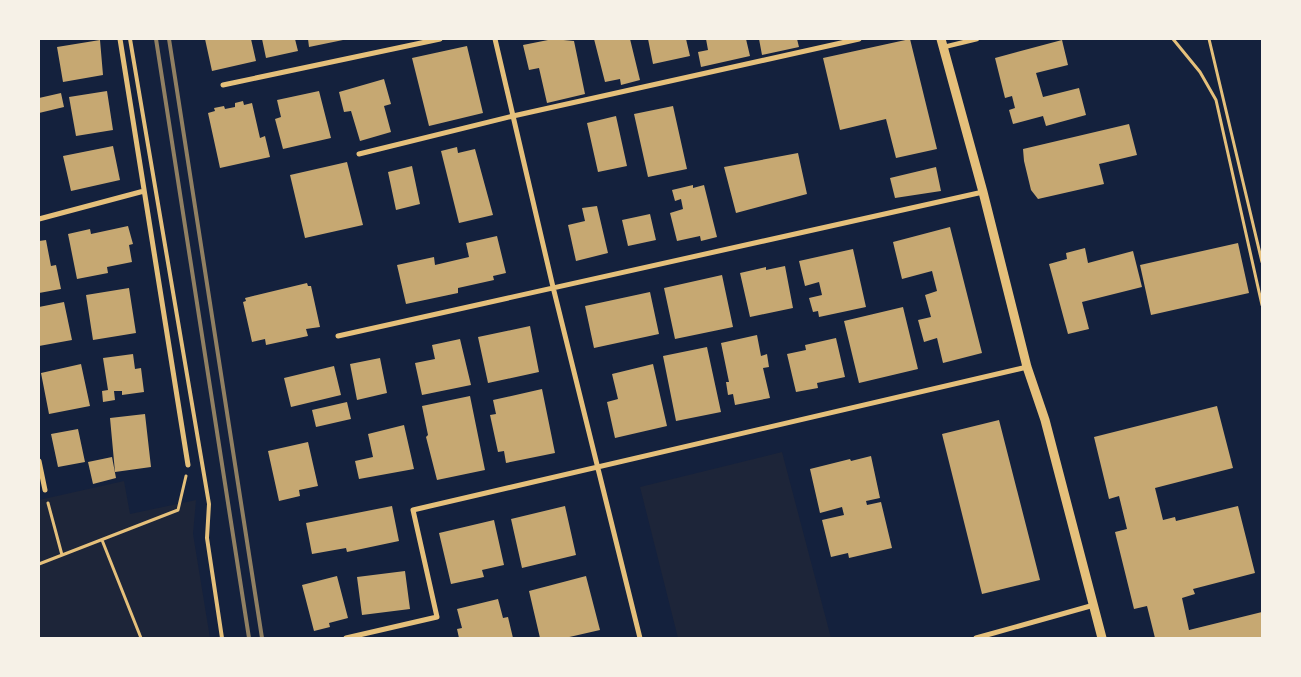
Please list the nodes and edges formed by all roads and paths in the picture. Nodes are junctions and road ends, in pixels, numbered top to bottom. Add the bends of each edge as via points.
1 (120, 39) edge
2 (130, 39) edge
3 (440, 39) edge
4 (495, 39) edge
5 (859, 39) edge
6 (977, 39) edge
7 (1173, 39) edge
8 (1209, 39) edge
9 (942, 43) edge
10 (223, 85) dead end
11 (513, 116) junction
12 (358, 154) dead end
13 (144, 191) junction
14 (983, 192) junction
15 (39, 219) edge
16 (1262, 262) edge
17 (553, 287) junction
18 (1262, 305) edge
19 (338, 336) dead end
20 (1027, 367) junction
21 (39, 461) edge
22 (188, 465) joint
23 (597, 466) junction
24 (45, 490) joint
25 (102, 540) junction
26 (62, 555) junction
27 (39, 564) edge
28 (1094, 605) junction
29 (141, 638) edge
30 (222, 638) edge
31 (346, 638) edge
32 (640, 638) edge
33 (976, 638) edge
34 (1102, 638) edge

1 - 13 street
2 - 30 lane via 209,504 206,538
3 - 10 street
4 - 11 street
5 - 11 street
6 - 9 street
7 - 18 path via 1200,72 1216,100
8 - 16 path
9 - 14 street
11 - 12 street
11 - 17 street
13 - 15 street
13 - 22 street
14 - 17 street
14 - 20 street
17 - 19 street
17 - 23 street
20 - 23 street
20 - 28 street via 1045,420
21 - 24 street
22 - 25 path via 178,510
23 - 31 street via 413,510 437,617
23 - 32 street
24 - 26 path
25 - 26 path
25 - 29 path
26 - 27 path
28 - 33 street
28 - 34 street

